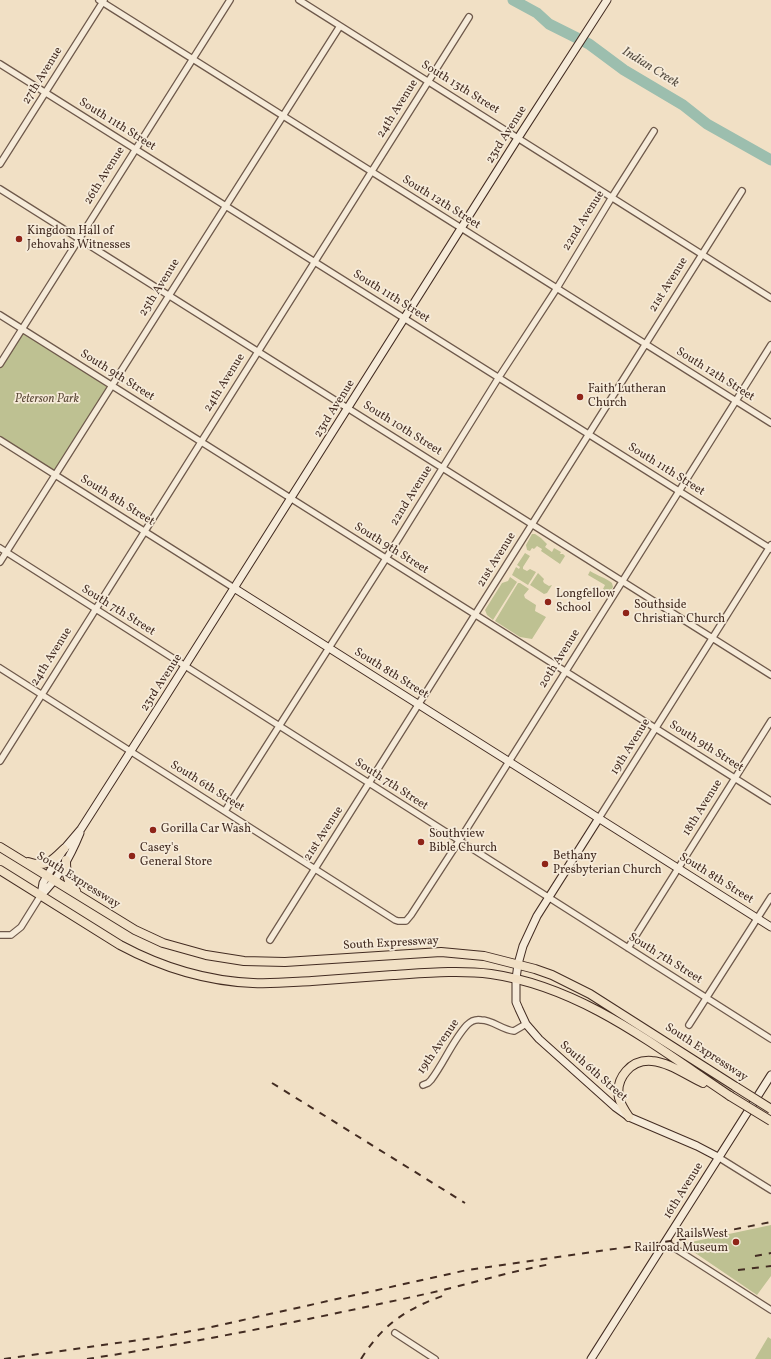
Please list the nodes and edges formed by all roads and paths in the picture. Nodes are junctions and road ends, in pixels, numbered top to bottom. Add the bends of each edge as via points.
1 (230, 0) edge
2 (299, 0) edge
3 (607, 0) edge
4 (102, 1) edge
5 (470, 18) dead end
6 (340, 26) junction
7 (192, 59) junction
8 (0, 64) edge
9 (428, 82) junction
10 (45, 93) junction
11 (282, 116) junction
12 (654, 131) dead end
13 (518, 138) junction
14 (135, 149) junction
15 (0, 164) edge
16 (372, 172) junction
17 (0, 189) edge
18 (742, 191) dead end
19 (612, 197) junction
20 (225, 206) junction
21 (461, 229) junction
22 (79, 238) junction
23 (702, 254) junction
24 (315, 262) junction
25 (557, 288) junction
26 (168, 295) junction
27 (771, 298) edge
28 (0, 315) edge
29 (404, 318) junction
30 (22, 328) junction
31 (645, 344) junction
32 (771, 345) edge
33 (258, 352) junction
34 (0, 364) edge
35 (499, 377) junction
36 (112, 385) junction
37 (736, 401) junction
38 (348, 408) junction
39 (771, 423) edge
40 (589, 434) junction
41 (0, 440) edge
42 (202, 442) junction
43 (443, 468) junction
44 (55, 475) junction
45 (678, 491) junction
46 (291, 498) junction
47 (532, 525) junction
48 (145, 532) junction
49 (770, 547) edge
50 (0, 548) edge
51 (6, 552) junction
52 (386, 558) junction
53 (0, 562) edge
54 (622, 582) junction
55 (234, 588) junction
56 (96, 609) junction
57 (475, 615) junction
58 (712, 638) junction
59 (329, 648) junction
60 (185, 666) junction
61 (0, 668) edge
62 (565, 672) junction
63 (771, 675) edge
64 (42, 694) junction
65 (419, 705) junction
66 (771, 721) edge
67 (279, 726) junction
68 (655, 728) junction
69 (131, 751) junction
70 (0, 761) edge
71 (509, 762) junction
72 (735, 778) junction
73 (369, 784) junction
74 (771, 801) edge
75 (225, 810) junction
76 (599, 818) junction
77 (81, 829) junction
78 (459, 841) junction
79 (0, 847) edge
80 (64, 849) junction
81 (20, 859) junction
82 (66, 860) junction
83 (678, 868) junction
84 (315, 869) junction
85 (0, 870) edge
86 (51, 878) junction
87 (41, 895) junction
88 (771, 897) edge
89 (549, 898) junction
90 (87, 901) junction
91 (758, 918) junction
92 (403, 922) joint
93 (771, 927) edge
94 (0, 935) edge
95 (270, 940) dead end
96 (628, 948) junction
97 (518, 964) junction
98 (516, 979) junction
99 (707, 999) junction
100 (526, 1024) junction
101 (689, 1025) dead end
102 (771, 1039) edge
103 (771, 1075) edge
104 (422, 1085) dead end
105 (730, 1096) junction
106 (771, 1109) edge
107 (629, 1117) junction
108 (771, 1122) edge
109 (718, 1157) junction
110 (771, 1190) edge
111 (665, 1242) junction
112 (771, 1310) edge
113 (394, 1333) dead end
114 (435, 1359) edge
115 (591, 1359) edge

1 - 7 street, 26th Avenue
2 - 6 street, South 13th Street
3 - 13 street, 23rd Avenue
4 - 7 street, South 12th Street
4 - 10 street, 27th Avenue
5 - 9 street, 24th Avenue
6 - 9 street, South 13th Street
6 - 11 street, 25th Avenue
7 - 11 street, South 12th Street
7 - 14 street, 26th Avenue
8 - 10 street, South 11th Street
9 - 13 street, South 13th Street
9 - 16 street, 24th Avenue
10 - 14 street, South 11th Street
10 - 15 street, 27th Avenue
11 - 16 street, South 12th Street
11 - 20 street, 25th Avenue
12 - 19 street, 22nd Avenue
13 - 19 street, South 13th Street
13 - 21 street, 23rd Avenue
14 - 20 street, South 11th Street
14 - 22 street, 26th Avenue
16 - 21 street, South 12th Street
16 - 24 street, 24th Avenue
17 - 22 street, South 10th Street
18 - 23 street, 21st Avenue
19 - 23 street, South 13th Street
19 - 25 street, 22nd Avenue
20 - 24 street, South 11th Street
20 - 26 street, 25th Avenue
21 - 25 street, South 12th Street
21 - 29 street, 23rd Avenue
22 - 26 street, South 10th Street
22 - 30 street, 26th Avenue
23 - 27 street, South 13th Street
23 - 31 street, 21st Avenue
24 - 29 street, South 11th Street
24 - 33 street, 24th Avenue
25 - 31 street, South 12th Street
25 - 35 street, 22nd Avenue
26 - 33 street, South 10th Street
26 - 36 street, 25th Avenue
28 - 30 street, South 9th Street
29 - 35 street, South 11th Street
29 - 38 street, 23rd Avenue
30 - 34 street, 26th Avenue
30 - 36 street, South 9th Street
31 - 37 street, South 12th Street
31 - 40 street, 21st Avenue
32 - 37 street, 20th Avenue
33 - 38 street, South 10th Street
33 - 42 street, 24th Avenue
35 - 40 street, South 11th Street
35 - 43 street, 22nd Avenue
36 - 42 street, South 9th Street
36 - 44 street, 25th Avenue
37 - 39 street, South 12th Street
37 - 45 street, 20th Avenue
38 - 43 street, South 10th Street
38 - 46 street, 23rd Avenue
40 - 45 street, South 11th Street
40 - 47 street, 21st Avenue
41 - 44 street, South 8th Street
42 - 46 street, South 9th Street
42 - 48 street, 24th Avenue
43 - 47 street, South 10th Street
43 - 52 street, 22nd Avenue
44 - 48 street, South 8th Street
44 - 51 street, 25th Avenue
45 - 49 street, South 11th Street
45 - 54 street, 20th Avenue
46 - 52 street, South 9th Street
46 - 55 street, 23rd Avenue
47 - 54 street, South 10th Street
47 - 57 street, 21st Avenue
48 - 55 street, South 8th Street
48 - 56 street, 24th Avenue
49 - 58 street, 19th Avenue
50 - 51 street, South 7th Street
51 - 53 street, 25th Avenue
51 - 56 street, South 7th Street
52 - 57 street, South 9th Street
52 - 59 street, 22nd Avenue
54 - 58 street, South 10th Street
54 - 62 street, 20th Avenue
55 - 59 street, South 8th Street
55 - 60 street, 23rd Avenue
56 - 60 street, South 7th Street
56 - 64 street, 24th Avenue
57 - 62 street, South 9th Street
57 - 65 street, 21st Avenue
58 - 63 street, South 10th Street
58 - 68 street, 19th Avenue
59 - 65 street, South 8th Street
59 - 67 street, 22nd Avenue
60 - 67 street, South 7th Street
60 - 69 street, 23rd Avenue
61 - 64 street, South 6th Street
62 - 68 street, South 9th Street
62 - 71 street, 20th Avenue
64 - 69 street, South 6th Street
64 - 70 street, 24th Avenue
65 - 71 street, South 8th Street
65 - 73 street, 21st Avenue
66 - 72 street, 18th Avenue
67 - 73 street, South 7th Street
67 - 75 street, 22nd Avenue
68 - 72 street, South 9th Street
68 - 76 street, 19th Avenue
69 - 75 street, South 6th Street
69 - 77 street, 23rd Avenue
71 - 76 street, South 8th Street
71 - 78 street, 20th Avenue
72 - 74 street, South 9th Street
72 - 83 street, 18th Avenue
73 - 78 street, South 7th Street
73 - 84 street, 21st Avenue
75 - 84 street, South 6th Street
76 - 83 street, South 8th Street
76 - 89 street, 19th Avenue
77 - 80 street, 23rd Avenue
77 - 82 street, 23rd Avenue via 75,846
78 - 89 street, South 7th Street
78 - 92 street, 20th Avenue via 408,920
79 - 81 main road, South Expressway
80 - 81 main road via 46,864 33,864
80 - 86 street, 23rd Avenue
81 - 86 main road, South Expressway
82 - 86 street, 23rd Avenue
82 - 90 main road via 69,882
83 - 91 street, South 8th Street
83 - 96 street, 18th Avenue
84 - 92 street, South 6th Street via 395,920
84 - 95 street, 21st Avenue
85 - 87 main road, South Expressway
86 - 87 street, 23rd Avenue
86 - 90 main road, South Expressway
87 - 94 street, 23rd Avenue via 20,927 11,935
87 - 98 main road, South Expressway via 138,955 172,968 216,979 276,984 459,972
88 - 91 street
89 - 96 street, South 7th Street
89 - 97 street, 19th Avenue via 531,928
90 - 97 main road, South Expressway via 145,935 182,949 226,959 285,962 442,952 484,956
91 - 93 street, South 8th Street
91 - 99 street
96 - 99 street, South 7th Street
97 - 98 street, South 6th Street
97 - 106 main road, South Expressway, bridge via 552,975 590,994
98 - 100 street, South 6th Street via 516,1002
98 - 105 main road, South Expressway via 557,991 593,1007
99 - 101 street
99 - 102 street, South 7th Street
100 - 104 street, 19th Avenue via 518,1030 510,1031 487,1020 470,1022 431,1080
100 - 107 street, South 6th Street via 602,1096
103 - 109 street, 16th Avenue
105 - 107 main road via 662,1063 644,1061 627,1070 619,1084 619,1099
105 - 108 main road, South Expressway, bridge
107 - 109 street, South 6th Street
109 - 110 street, South 6th Street
109 - 111 street, 16th Avenue
111 - 112 street
111 - 115 street, 16th Avenue
113 - 114 street

